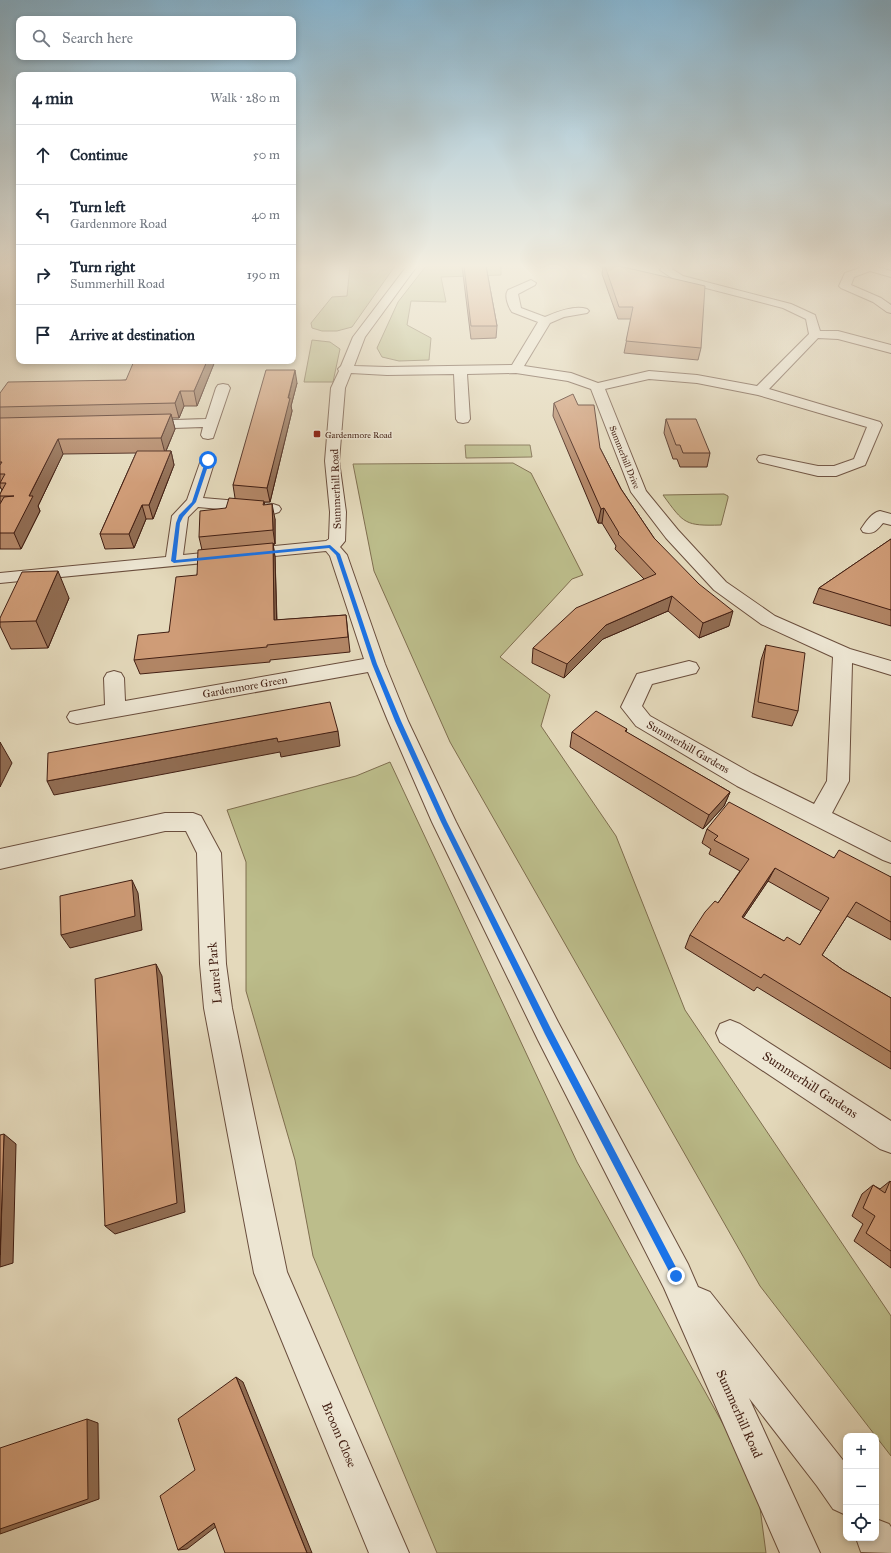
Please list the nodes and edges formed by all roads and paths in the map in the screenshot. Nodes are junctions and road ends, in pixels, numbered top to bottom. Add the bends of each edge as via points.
1 (358, 338) edge
2 (534, 338) edge
3 (811, 338) edge
4 (852, 338) edge
5 (891, 348) edge
6 (344, 369) junction
7 (516, 369) junction
8 (460, 370) junction
9 (597, 387) junction
10 (223, 388) dead end
11 (760, 392) junction
12 (463, 419) dead end
13 (128, 425) edge
14 (764, 459) dead end
15 (208, 460) dead end
16 (194, 502) junction
17 (273, 509) edge
18 (891, 520) edge
19 (869, 528) dead end
20 (330, 546) junction
21 (174, 561) junction
22 (0, 578) edge
23 (843, 654) junction
24 (374, 664) junction
25 (689, 668) dead end
26 (891, 668) edge
27 (114, 678) dead end
28 (115, 710) junction
29 (77, 717) dead end
30 (819, 816) junction
31 (891, 853) edge
32 (0, 859) edge
33 (730, 1033) dead end
34 (891, 1138) edge
35 (676, 1276) junction
36 (290, 1317) joint
37 (843, 1492) edge
38 (877, 1541) edge
39 (389, 1553) edge
40 (800, 1553) edge
41 (885, 1553) edge

1 - 6 street, Summerhill Road
2 - 7 street
3 - 11 street
4 - 5 street
6 - 8 street
6 - 20 street, Summerhill Road via 338,388 332,461 337,541
7 - 8 street
7 - 9 street via 571,377
8 - 12 street
9 - 11 street via 649,375 697,379
9 - 23 street, Summerhill Drive via 639,492 672,534 720,586 768,620
10 - 13 street via 209,429
11 - 14 street via 876,425 860,462 836,471 818,471
15 - 16 street
16 - 17 street
16 - 21 street via 180,516
18 - 19 street via 880,516
20 - 21 street
20 - 24 street, Summerhill Road via 338,555
21 - 22 street
23 - 26 street, Summerhill Drive
23 - 30 street via 838,781
24 - 28 street, Gardenmore Green
24 - 35 street, Summerhill Road via 444,822 548,1031
25 - 30 street, Summerhill Gardens via 644,679 631,707 643,721 745,780
27 - 28 street
28 - 29 street, Gardenmore Green
30 - 31 street, Summerhill Gardens
32 - 36 street, Laurel Park via 165,822 193,822 209,853 213,964 218,1008 271,1273
33 - 34 street, Summerhill Gardens
35 - 37 street, Summerhill Road
35 - 40 street, Summerhill Road
36 - 39 street, Broom Close
38 - 41 street

